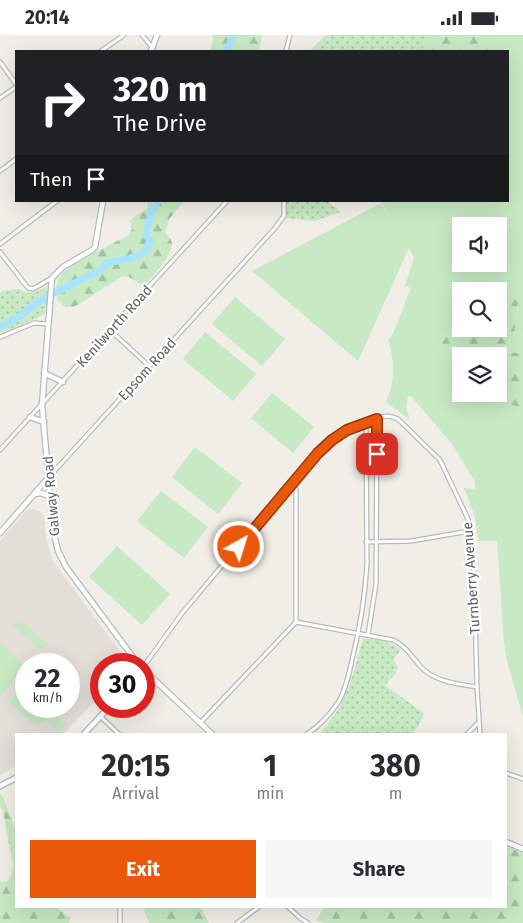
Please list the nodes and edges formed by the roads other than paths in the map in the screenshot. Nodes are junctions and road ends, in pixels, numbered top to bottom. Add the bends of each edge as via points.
1 (124, 35) edge
2 (142, 35) edge
3 (157, 35) edge
4 (290, 35) edge
5 (152, 49) edge
6 (102, 50) edge
7 (286, 50) edge
8 (0, 62) edge
9 (15, 84) edge
10 (15, 87) edge
11 (0, 98) edge
12 (15, 160) edge
13 (0, 171) edge
14 (56, 202) edge
15 (103, 202) edge
16 (226, 202) edge
17 (284, 202) edge
18 (0, 243) edge
19 (0, 252) edge
20 (52, 278) junction
21 (48, 324) junction
22 (110, 330) junction
23 (0, 337) edge
24 (150, 366) junction
25 (44, 373) junction
26 (63, 382) junction
27 (42, 405) junction
28 (30, 417) junction
29 (377, 419) junction
30 (44, 422) junction
31 (366, 422) junction
32 (0, 450) edge
33 (49, 477) junction
34 (292, 482) junction
35 (35, 494) junction
36 (50, 496) junction
37 (470, 531) junction
38 (0, 533) edge
39 (366, 542) junction
40 (376, 542) junction
41 (296, 622) junction
42 (359, 633) junction
43 (368, 635) junction
44 (130, 653) edge
45 (153, 653) edge
46 (155, 680) edge
47 (477, 687) junction
48 (100, 718) edge
49 (102, 718) edge
50 (480, 722) junction
51 (201, 723) junction
52 (85, 733) edge
53 (117, 733) edge
54 (211, 733) edge
55 (308, 733) edge
56 (468, 733) edge
57 (480, 733) edge
58 (507, 773) edge
59 (15, 779) edge
60 (523, 779) edge
61 (0, 786) edge
62 (507, 842) edge
63 (523, 849) edge
64 (120, 908) edge
65 (257, 908) edge
66 (289, 908) edge
67 (120, 923) edge
68 (237, 923) edge
69 (308, 923) edge

1 - 6 street
2 - 5 street
3 - 5 street
4 - 7 street
8 - 9 street
10 - 11 street
12 - 13 street
14 - 18 street
15 - 20 street via 95,247
16 - 22 street, Kenilworth Road
17 - 24 street, Epsom Road via 284,216 279,223
19 - 20 street via 28,288 33,289
20 - 21 street, Galway Road
21 - 23 street via 34,323
21 - 25 street, Galway Road
22 - 24 street
22 - 26 street, Kenilworth Road
24 - 33 street, Epsom Road
25 - 26 street
25 - 27 street, Galway Road
26 - 27 street, Kenilworth Road
27 - 28 street, Kenilworth Road
27 - 30 street, Galway Road
28 - 30 street
28 - 32 street, Kenilworth Road
29 - 31 street, Turnberry Avenue
29 - 37 street, Turnberry Avenue via 395,417 440,460 467,515
29 - 40 street
30 - 33 street, Galway Road
31 - 34 street, Turnberry Avenue via 332,440
31 - 39 street
33 - 35 street, Epsom Road
33 - 36 street, Galway Road
34 - 41 street via 296,489
34 - 45 street, Turnberry Avenue via 183,612
35 - 36 street
35 - 38 street, Epsom Road
36 - 44 street, Galway Road via 54,541 61,559
37 - 40 street via 410,541
37 - 47 street, Turnberry Avenue
39 - 40 street
39 - 42 street via 366,583
40 - 43 street via 376,584
41 - 42 street
41 - 51 street
42 - 43 street
42 - 55 street via 339,700 324,722
43 - 47 street via 404,646 430,675
46 - 51 street
47 - 50 street, Turnberry Avenue
48 - 52 street
49 - 53 street
50 - 56 street
50 - 57 street, Turnberry Avenue
51 - 54 street
58 - 60 street
59 - 61 street
62 - 63 street
64 - 67 street
65 - 68 street
66 - 69 street

